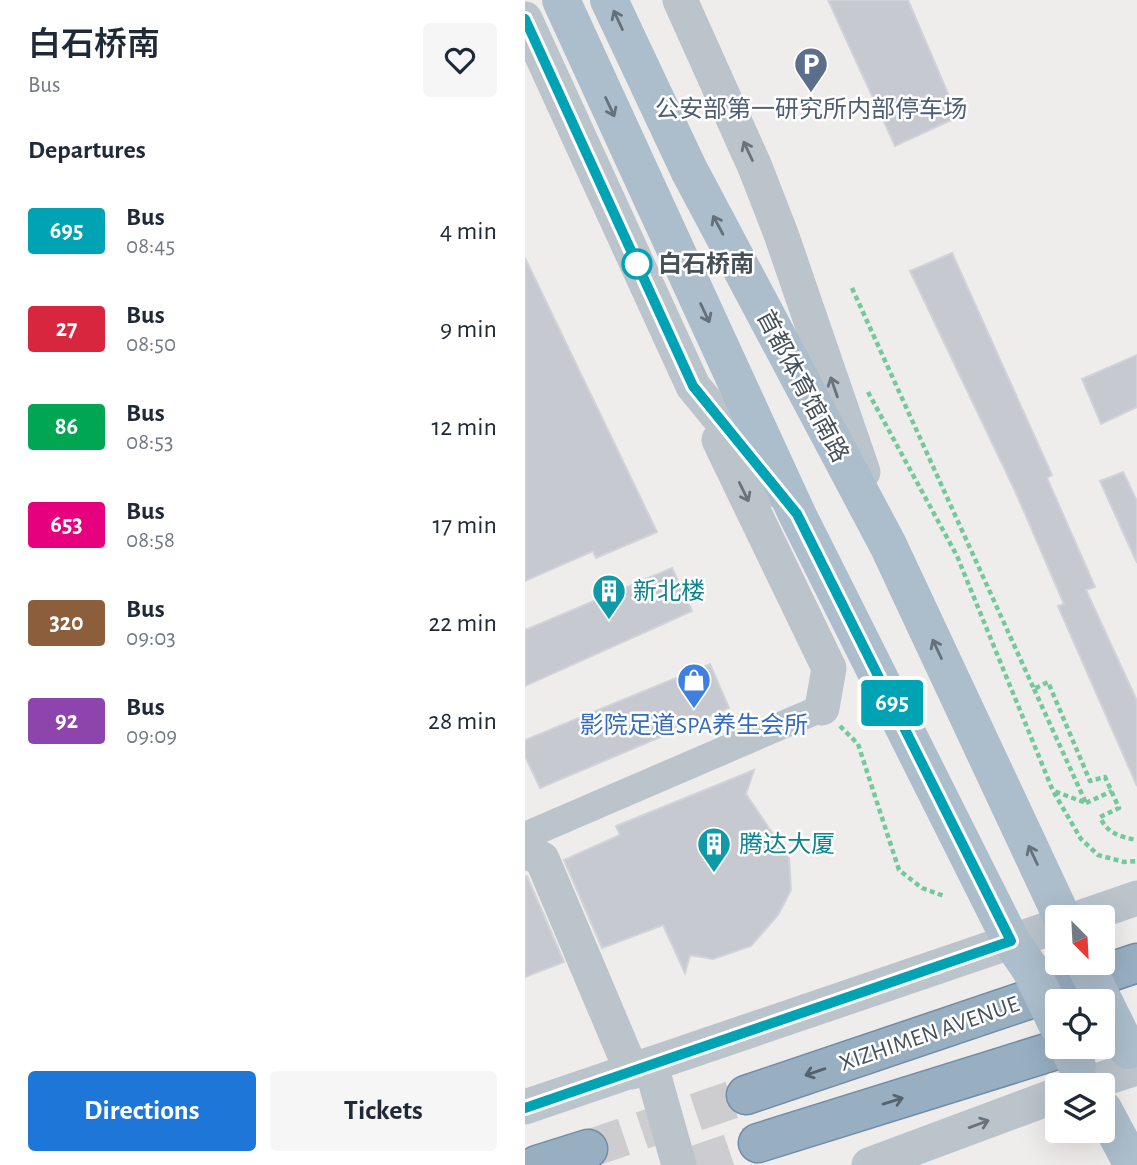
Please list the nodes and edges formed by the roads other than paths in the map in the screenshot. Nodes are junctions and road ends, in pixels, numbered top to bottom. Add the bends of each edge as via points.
1 (561, 0) edge
2 (609, 0) edge
3 (680, 0) edge
4 (525, 19) edge
5 (693, 386) junction
6 (797, 514) junction
7 (888, 545) junction
8 (822, 708) joint
9 (525, 836) edge
10 (525, 851) edge
11 (1137, 898) edge
12 (1056, 905) edge
13 (1115, 905) edge
14 (1045, 936) edge
15 (1021, 955) junction
16 (1085, 975) edge
17 (1113, 975) edge
18 (1045, 1001) edge
19 (1128, 1049) edge
20 (641, 1069) junction
21 (1086, 1073) edge
22 (1045, 1084) edge
23 (1045, 1091) edge
24 (745, 1095) tunnel mouth
25 (525, 1108) edge
26 (1115, 1136) edge
27 (758, 1143) tunnel mouth
28 (587, 1149) tunnel mouth
29 (537, 1165) edge
30 (679, 1165) edge
31 (869, 1165) edge
32 (1133, 1165) edge

1 -> 6 main road
7 -> 2 main road, 首都体育馆南路 via 689,170
7 -> 3 street, 首都体育馆南路 via 781,234
4 - 5 street
5 - 6 street
5 -> 8 street via 829,668
6 - 15 main road
12 -> 7 main road, 首都体育馆南路
8 - 9 street
10 - 20 street via 543,859
11 - 13 street
14 - 15 street
15 - 18 main road, bridge
15 - 20 street
16 -> 24 highway, XIZHIMEN AVENUE
17 - 19 main road, bridge
19 - 21 street
20 - 25 street
20 - 30 street, bridge
27 -> 22 highway
31 -> 23 street
26 - 32 main road
28 - 29 highway

